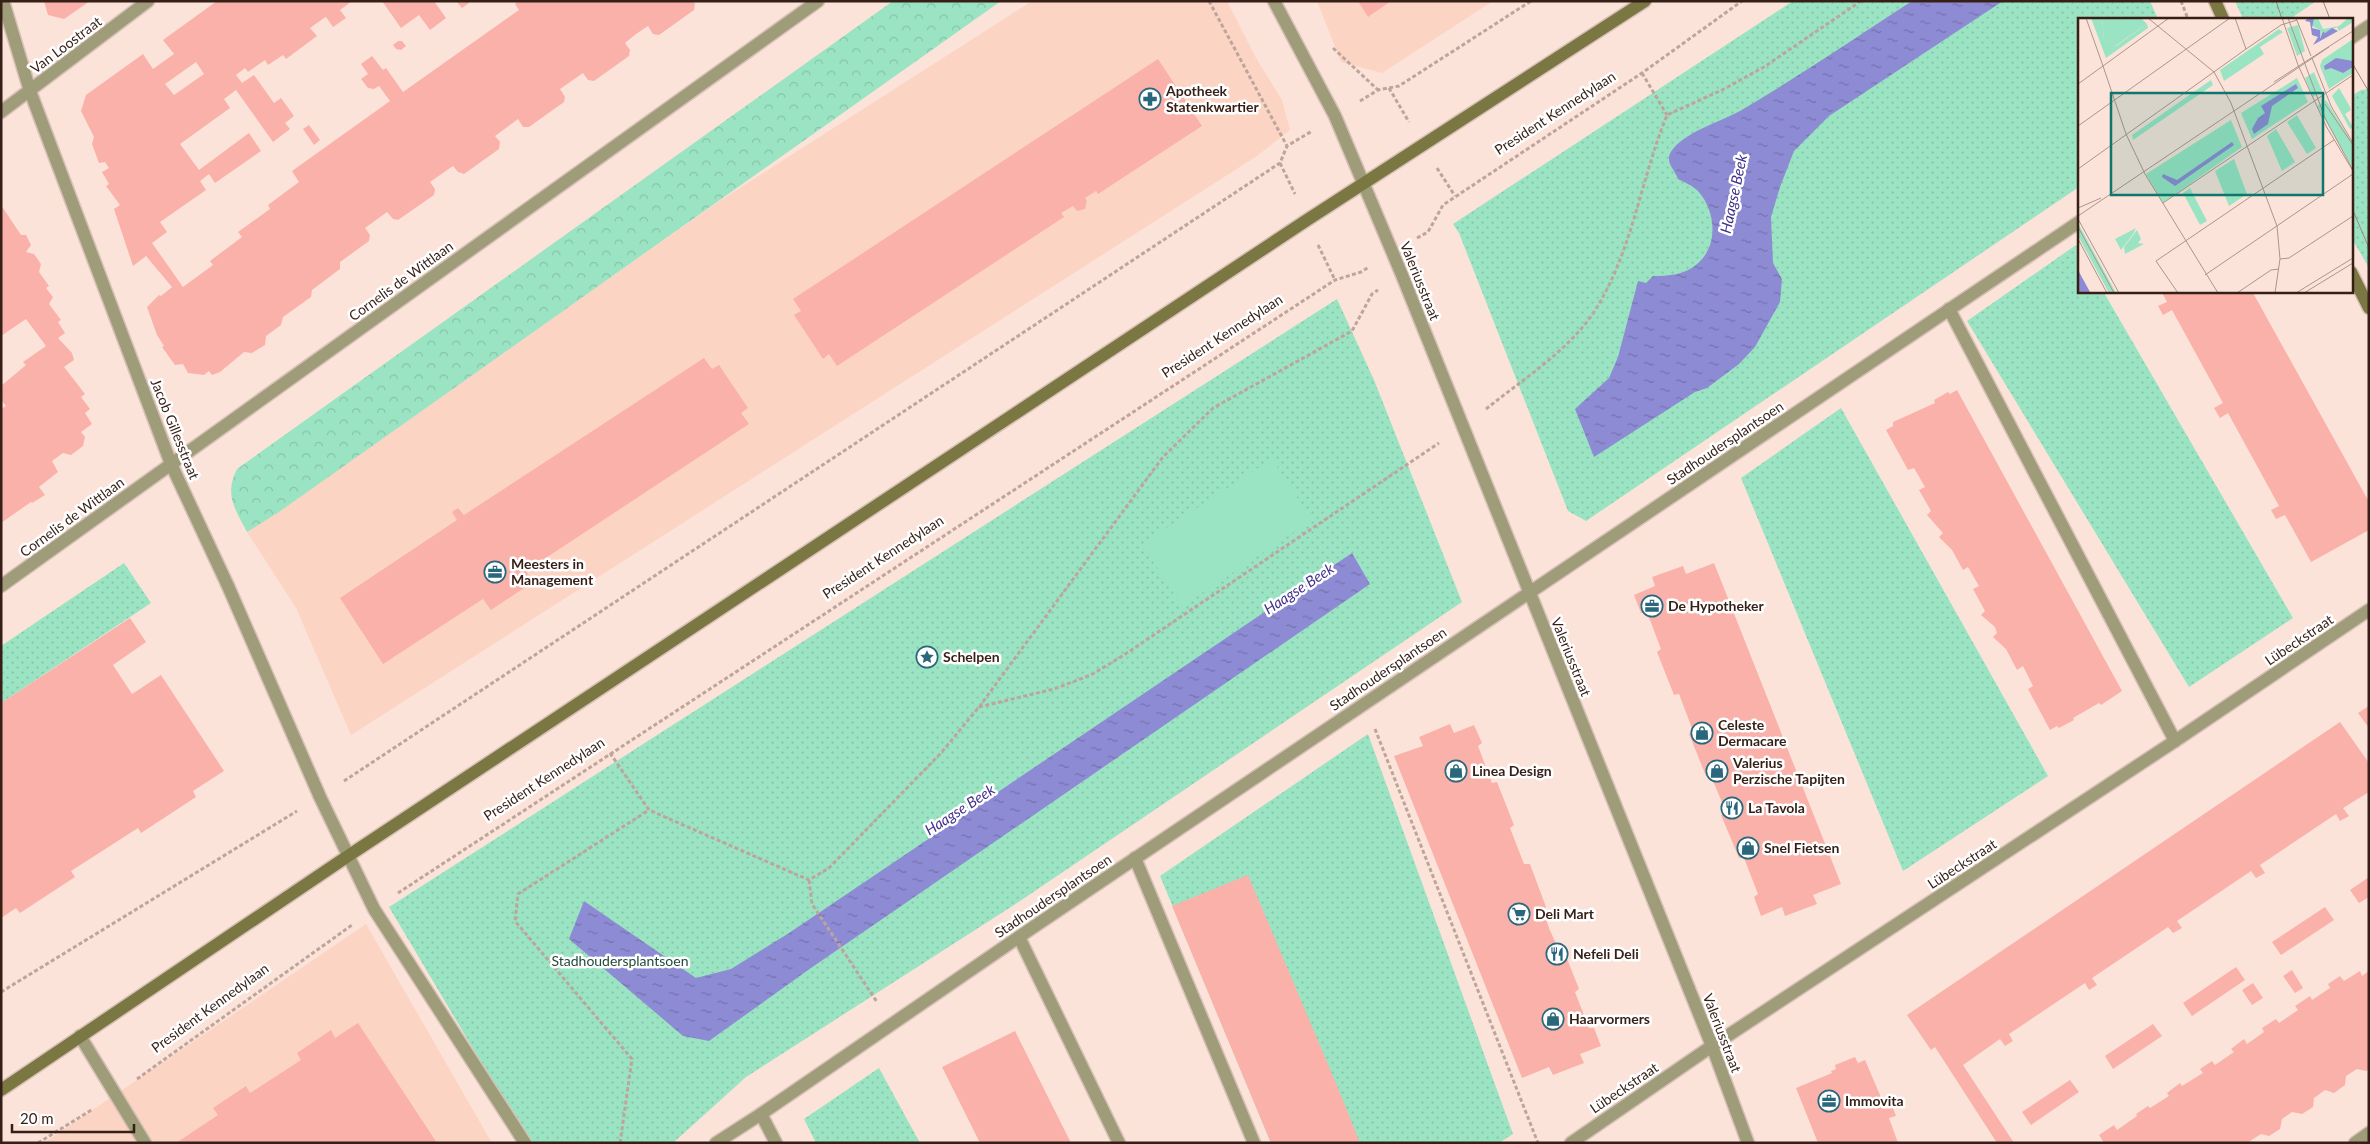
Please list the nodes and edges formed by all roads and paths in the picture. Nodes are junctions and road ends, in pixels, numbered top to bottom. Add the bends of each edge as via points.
1 (3, 1) edge
2 (148, 1) edge
3 (818, 1) edge
4 (1209, 1) edge
5 (1274, 1) edge
6 (1531, 1) edge
7 (1646, 1) edge
8 (1742, 1) edge
9 (1861, 1) edge
10 (2181, 1) edge
11 (2215, 1) edge
12 (2188, 18) edge
13 (2223, 18) edge
14 (2369, 26) edge
15 (2352, 37) edge
16 (1329, 40) dead end
17 (1642, 73) junction
18 (1378, 90) junction
19 (30, 91) junction
20 (1, 112) edge
21 (1667, 115) junction
22 (1335, 116) junction
23 (1287, 146) junction
24 (1363, 185) junction
25 (2078, 223) edge
26 (1392, 253) junction
27 (2352, 274) edge
28 (1402, 275) junction
29 (2369, 308) edge
30 (1950, 309) junction
31 (1463, 427) junction
32 (171, 464) junction
33 (1, 586) edge
34 (1529, 592) junction
35 (2369, 610) edge
36 (1365, 703) junction
37 (979, 707) junction
38 (2176, 741) junction
39 (610, 753) junction
40 (320, 797) junction
41 (649, 810) junction
42 (348, 856) junction
43 (1135, 858) junction
44 (809, 880) junction
45 (374, 909) junction
46 (1019, 938) junction
47 (1, 992) edge
48 (892, 1026) junction
49 (80, 1036) junction
50 (1712, 1046) junction
51 (1, 1090) edge
52 (115, 1095) junction
53 (761, 1114) junction
54 (2369, 1133) edge
55 (38, 1143) edge
56 (145, 1143) edge
57 (525, 1143) edge
58 (620, 1143) edge
59 (716, 1143) edge
60 (776, 1143) edge
61 (1119, 1143) edge
62 (1254, 1143) edge
63 (1538, 1143) edge
64 (1571, 1143) edge
65 (1748, 1143) edge
66 (2355, 1143) edge

1 - 19 street, Jacob Gillesstraat
2 - 19 street, Van Loostraat
3 - 32 street, Cornelis de Wittlaan
4 - 23 path
5 - 22 street, Valeriusstraat
6 - 18 path via 1399,86
7 - 24 main road
8 - 17 path, President Kennedylaan
9 - 21 path via 1764,66
10 - 12 path
11 - 13 main road
14 - 15 street
16 - 18 path via 1333,48
17 - 21 path
17 - 26 path, President Kennedylaan via 1443,205 1428,232
18 - 22 path
19 - 20 street, Van Loostraat
19 - 32 street, Jacob Gillesstraat
21 - 31 path via 1652,151 1618,267 1591,315 1560,351
22 - 23 path
22 - 24 street, Valeriusstraat
23 - 40 path via 1280,163
24 - 26 street, Valeriusstraat
24 - 42 main road
25 - 30 street, Stadhoudersplantsoen
26 - 28 street, Valeriusstraat
26 - 39 path, President Kennedylaan via 1361,272 1335,280
27 - 29 main road
28 - 31 street, Valeriusstraat
28 - 37 path via 1372,294 1352,331 1213,408 1163,457
30 - 34 street, Stadhoudersplantsoen
30 - 38 street
31 - 34 street, Valeriusstraat
31 - 37 path via 1091,675 1054,689
32 - 33 street, Cornelis de Wittlaan
32 - 40 street, Jacob Gillesstraat
34 - 36 street, Stadhoudersplantsoen
34 - 50 street, Valeriusstraat
35 - 38 street, Lübeckstraat
36 - 43 street, Stadhoudersplantsoen
36 - 63 path
37 - 44 path via 881,817 829,868
38 - 50 street, Lübeckstraat
39 - 41 path
39 - 45 path, President Kennedylaan
40 - 42 street, Jacob Gillesstraat
40 - 47 path
41 - 44 path
41 - 58 path via 518,894 515,921 632,1059
42 - 45 street
42 - 49 main road
43 - 46 street, Stadhoudersplantsoen
43 - 62 street
44 - 48 path via 812,904
45 - 52 path, President Kennedylaan
45 - 57 street
46 - 48 street, Stadhoudersplantsoen
46 - 61 street
48 - 53 street, Stadhoudersplantsoen
49 - 51 main road
49 - 52 street
50 - 64 street, Lübeckstraat
50 - 65 street, Valeriusstraat
52 - 55 path, President Kennedylaan
52 - 56 street
53 - 59 street, Stadhoudersplantsoen
53 - 60 street
54 - 66 street

